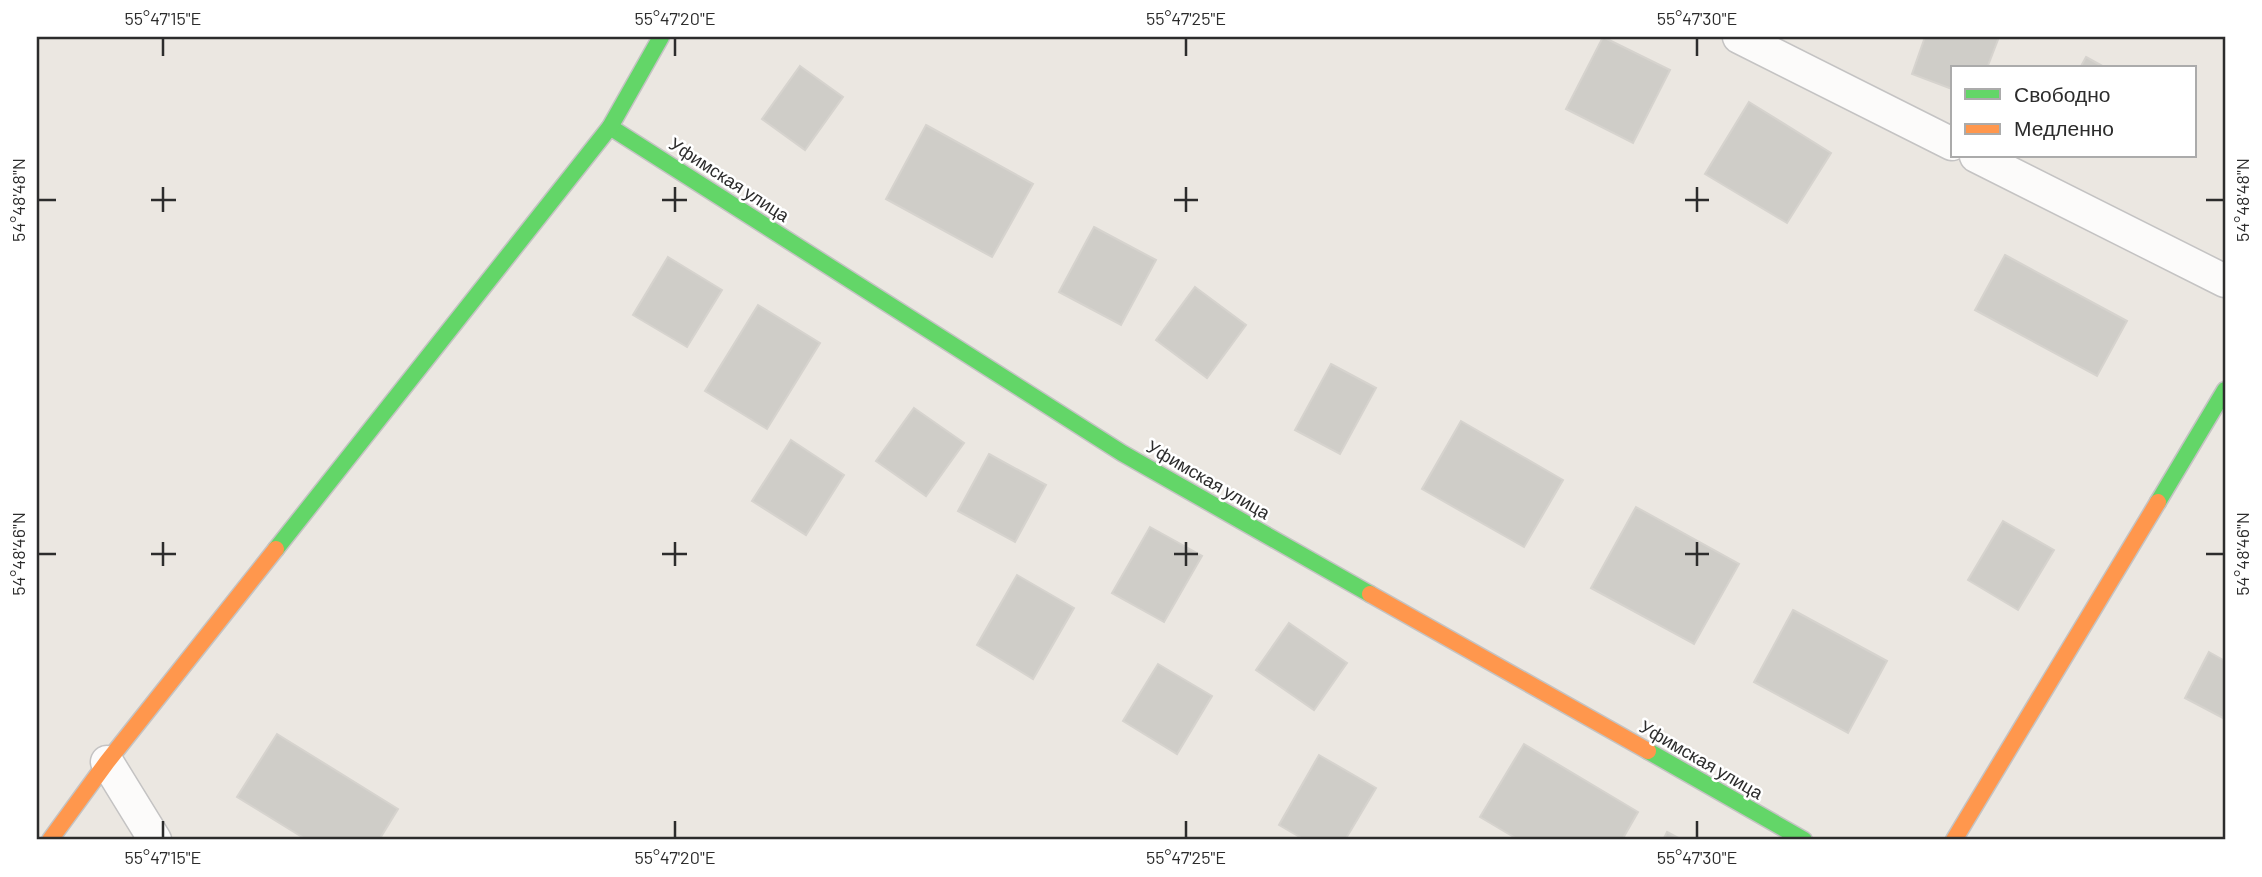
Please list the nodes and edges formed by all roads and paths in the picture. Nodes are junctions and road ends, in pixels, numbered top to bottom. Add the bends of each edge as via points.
1 (661, 37) edge
2 (1739, 37) edge
3 (610, 127) junction
4 (1951, 143) edge
5 (1980, 158) edge
6 (2225, 281) edge
7 (2225, 390) edge
8 (107, 762) junction
9 (50, 840) edge
10 (155, 840) edge
11 (1804, 840) edge
12 (1954, 840) edge

1 - 3 street
2 - 4 street
3 - 8 street
3 - 11 street, Уфимская улица via 1122,453
5 - 6 street
7 - 12 street
8 - 9 street
8 - 10 street

